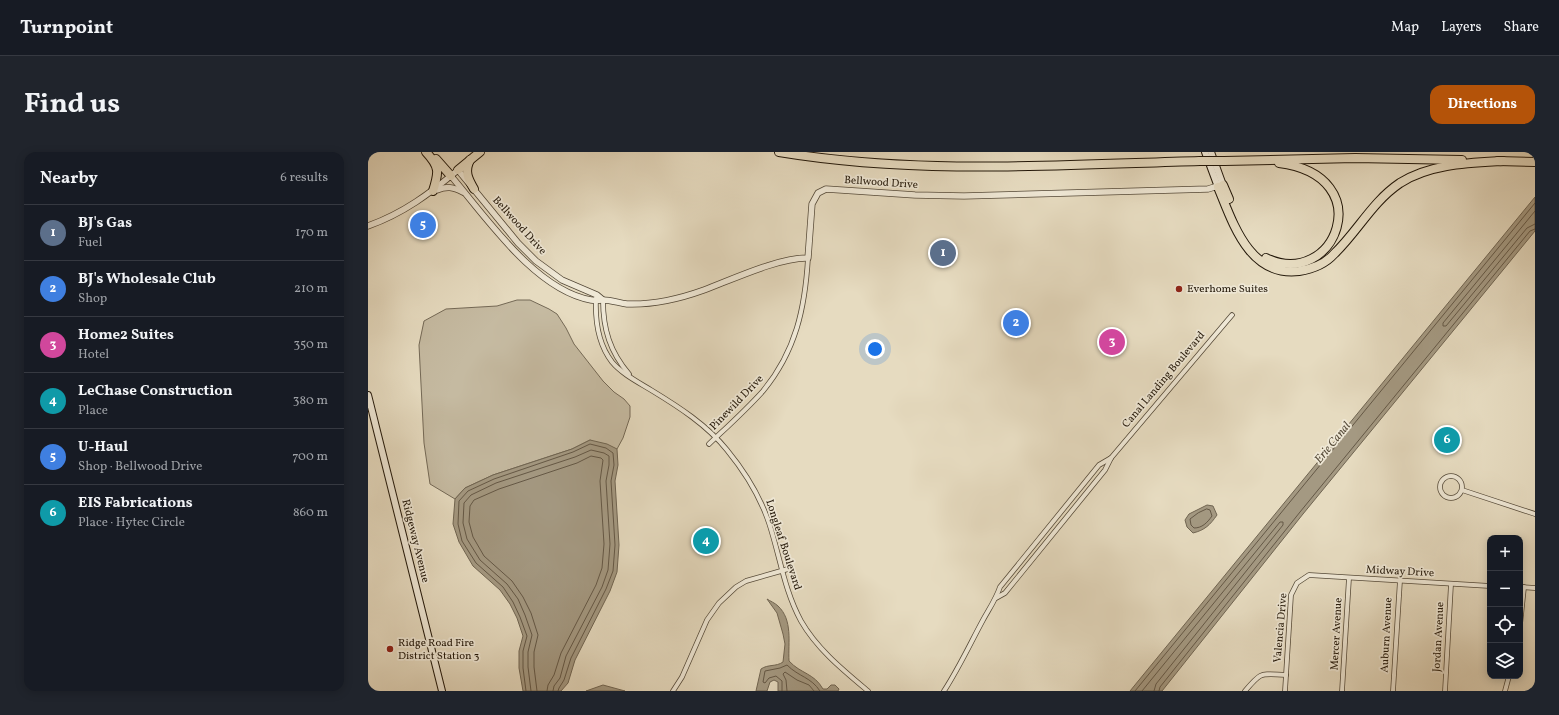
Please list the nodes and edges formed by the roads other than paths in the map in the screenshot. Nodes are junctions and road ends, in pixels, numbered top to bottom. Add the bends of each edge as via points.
1 (426, 152) edge
2 (430, 152) edge
3 (480, 152) edge
4 (779, 152) edge
5 (1205, 152) edge
6 (1211, 152) edge
7 (470, 160) junction
8 (1248, 160) junction
9 (1503, 161) junction
10 (1535, 162) edge
11 (458, 170) junction
12 (451, 176) junction
13 (1220, 186) junction
14 (474, 189) junction
15 (433, 191) junction
16 (467, 195) junction
17 (368, 226) edge
18 (808, 258) junction
19 (596, 298) junction
20 (603, 300) junction
21 (1232, 315) dead end
22 (637, 381) junction
23 (368, 395) edge
24 (716, 438) junction
25 (709, 444) dead end
26 (1111, 458) junction
27 (1462, 490) junction
28 (1535, 514) edge
29 (788, 569) dead end
30 (781, 571) junction
31 (1309, 575) joint
32 (1349, 578) junction
33 (1400, 580) junction
34 (1452, 584) junction
35 (1487, 586) edge
36 (1523, 587) edge
37 (1535, 588) edge
38 (996, 598) junction
39 (1286, 675) junction
40 (1508, 679) edge
41 (442, 691) edge
42 (673, 691) edge
43 (868, 691) edge
44 (944, 691) edge
45 (1245, 691) edge
46 (1285, 691) edge
47 (1342, 691) edge
48 (1393, 691) edge
49 (1445, 691) edge
50 (1505, 691) edge

1 - 15 highway via 435,163 438,175
2 - 12 highway
3 - 7 highway
4 - 8 highway, bridge via 866,163 932,166
5 - 13 main road
6 - 13 main road
7 - 11 highway
7 - 14 highway via 467,175
8 - 9 highway via 1361,158
8 - 13 highway via 1287,164 1304,169 1317,175 1326,184 1336,200 1338,217 1334,234 1324,250 1309,260 1291,264 1275,262 1262,256 1247,239
9 - 10 highway
9 - 13 highway via 1440,168 1410,178 1377,202 1330,258 1313,268 1297,271 1272,267 1251,252 1237,230
11 - 12 street
11 - 14 street, Bellwood Drive
12 - 15 street
12 - 16 street, Bellwood Drive
13 - 18 street, Bellwood Drive via 1205,189 964,196 826,190 818,193 812,204
14 - 19 street, Bellwood Drive via 536,261 562,280
15 - 16 street via 447,187
15 - 17 street via 402,212
16 - 19 street, Bellwood Drive via 537,272 565,290 586,299
18 - 20 street via 772,265 668,301 635,304
18 - 24 street, Pinewild Drive via 802,311 786,356 763,390
19 - 20 street, Bellwood Drive
19 - 22 street, Longleaf Boulevard via 597,328 605,350 616,366
20 - 22 street, Longleaf Boulevard via 604,324 609,342 623,366
21 - 26 street, Canal Landing Boulevard
22 - 24 street, Longleaf Boulevard via 689,415
23 - 41 main road, Ridgeway Avenue
24 - 25 street, Pinewild Drive
24 - 30 street, Longleaf Boulevard via 740,466 758,496 769,522
26 - 38 street, Canal Landing Boulevard via 1105,470 1005,593
26 - 38 street, Canal Landing Boulevard via 1099,465 1000,587
27 - 27 street via 1462,484 1456,477 1446,478 1441,483 1442,494 1448,498 1458,496
27 - 28 street
29 - 30 street
30 - 42 street via 746,581 719,603 707,620 682,677
30 - 43 street, Longleaf Boulevard via 799,616 815,641 830,659
31 - 32 street, Midway Drive
31 - 39 street, Valencia Drive via 1297,583 1291,595
32 - 33 street, Midway Drive
32 - 47 street, Mercer Avenue
33 - 34 street, Midway Drive
33 - 48 street, Auburn Avenue
34 - 35 street, Midway Drive
34 - 49 street, Jordan Avenue
36 - 37 street
38 - 44 street, Canal Landing Boulevard
39 - 45 street via 1261,674
39 - 46 street, Valencia Drive
40 - 50 street

